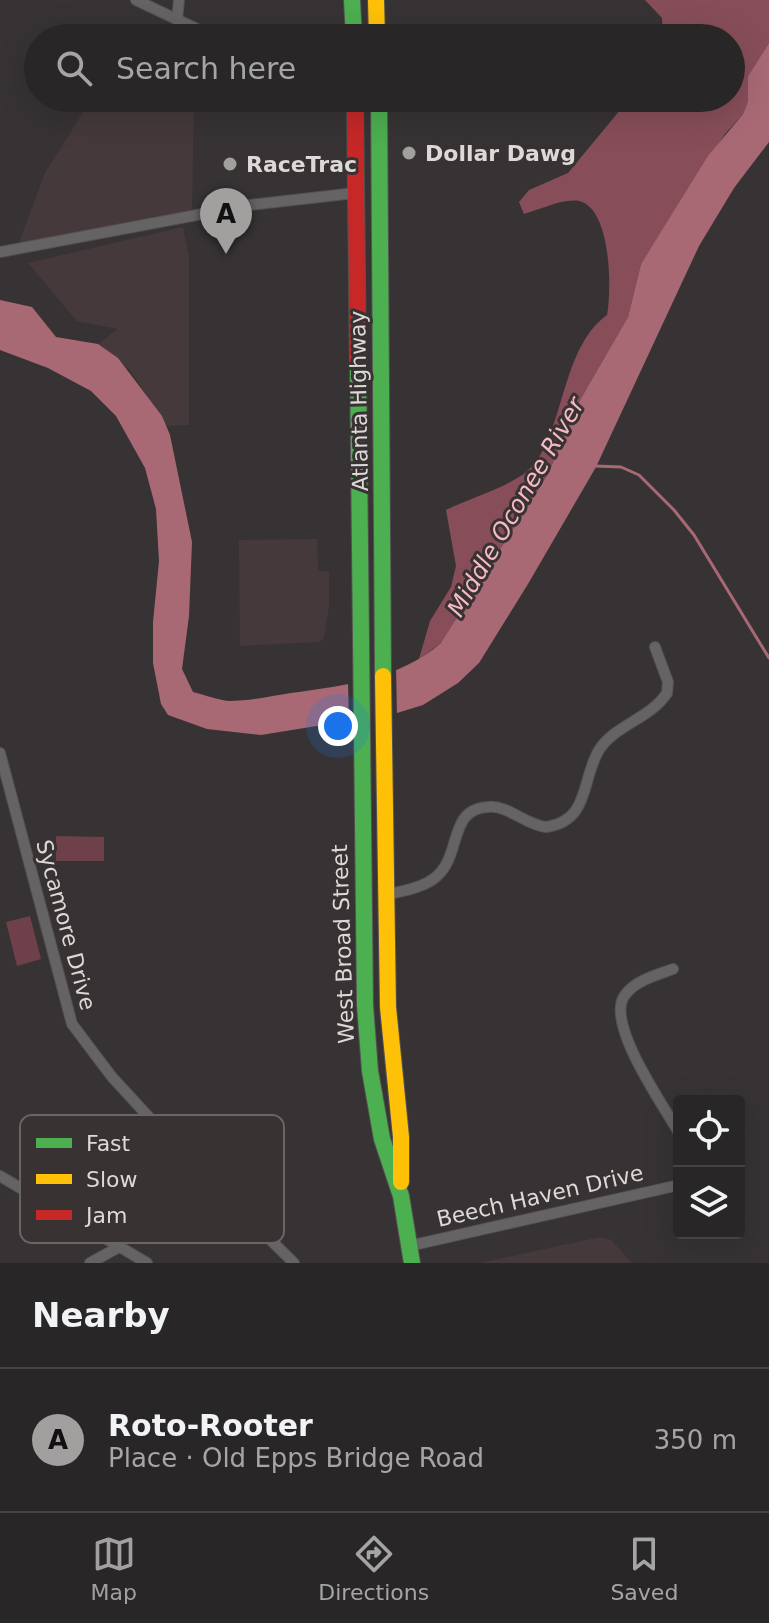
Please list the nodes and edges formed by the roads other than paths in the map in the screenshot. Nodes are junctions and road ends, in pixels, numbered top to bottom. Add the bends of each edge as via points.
1 (136, 0) edge
2 (179, 0) edge
3 (352, 0) edge
4 (376, 0) edge
5 (177, 20) junction
6 (186, 24) edge
7 (353, 24) edge
8 (377, 24) edge
9 (355, 112) edge
10 (379, 112) edge
11 (355, 193) junction
12 (0, 252) edge
13 (655, 647) dead end
14 (360, 687) joint
15 (385, 704) joint
16 (0, 753) edge
17 (385, 895) junction
18 (673, 969) dead end
19 (388, 982) junction
20 (365, 984) junction
21 (147, 1115) edge
22 (673, 1122) edge
23 (0, 1176) edge
24 (673, 1187) edge
25 (20, 1188) edge
26 (401, 1196) junction
27 (112, 1243) edge
28 (274, 1243) edge
29 (119, 1247) junction
30 (411, 1255) edge
31 (90, 1263) edge
32 (147, 1263) edge
33 (294, 1263) edge

1 - 5 street
2 - 5 street
3 - 7 main road
4 - 8 main road
5 - 6 street
9 - 11 main road, Atlanta Highway
10 - 15 main road, Atlanta Highway
11 - 12 street via 250,205
11 - 14 main road, Atlanta Highway
13 - 17 street via 667,693 603,745 573,816 546,827 497,807 473,810 461,820 452,853 438,875
14 - 20 main road, West Broad Street
15 - 17 main road, West Broad Street
16 - 21 street, Sycamore Drive via 72,1024
17 - 19 main road, West Broad Street
18 - 22 street via 632,988 619,1011 626,1039
19 - 20 main road
19 - 26 main road, West Broad Street
20 - 26 main road, West Broad Street via 382,1139
23 - 25 street
24 - 30 street, Beech Haven Drive
26 - 30 main road, West Broad Street
27 - 29 street
28 - 33 street, Sycamore Drive
29 - 31 street
29 - 32 street

